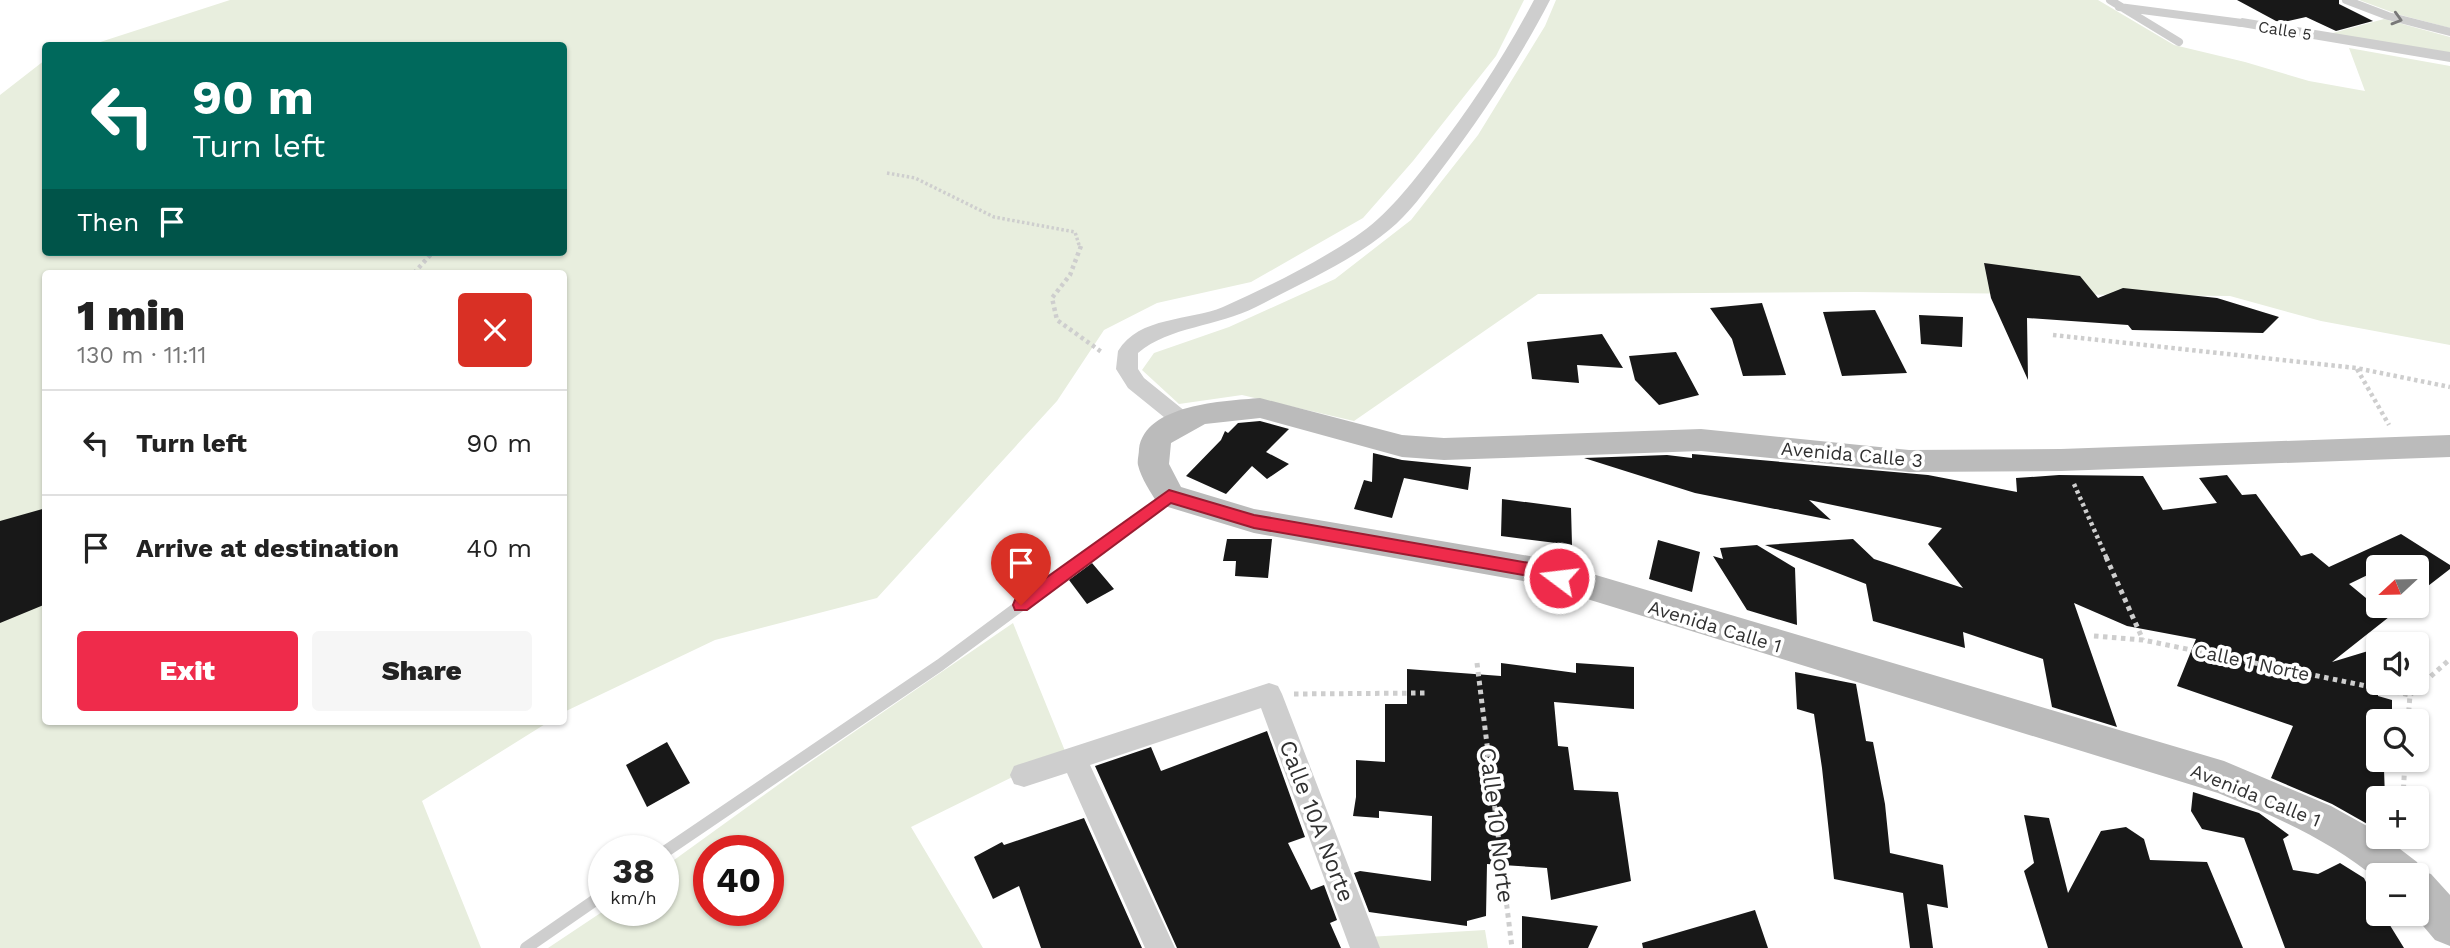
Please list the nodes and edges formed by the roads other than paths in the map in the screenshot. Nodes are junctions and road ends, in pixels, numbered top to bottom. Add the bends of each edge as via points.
1 (1542, 0) edge
2 (2110, 0) edge
3 (2346, 0) edge
4 (2119, 7) junction
5 (2242, 23) joint
6 (2450, 32) edge
7 (2179, 42) dead end
8 (2450, 57) edge
9 (1183, 421) junction
10 (2450, 446) edge
11 (1169, 496) junction
12 (1074, 759) junction
13 (1024, 775) dead end
14 (679, 842) edge
15 (2388, 863) edge
16 (2429, 902) edge
17 (588, 905) edge
18 (2450, 926) edge
19 (526, 948) edge
20 (1160, 948) edge
21 (1365, 948) edge

1 - 9 street via 1479,109 1396,214 1376,232 1316,269 1215,317 1143,336 1128,351 1127,369 1136,383
2 - 4 lane
3 -> 6 lane
4 - 5 lane, Calle 5
4 - 7 lane
5 - 8 street, Calle 5
9 - 10 street, Avenida Calle 3 via 1202,414 1261,408 1402,446 1444,449 1701,440 1909,461
9 - 11 street via 1156,438 1153,464
11 - 14 lane via 940,665
11 - 15 street, Avenida Calle 1 via 1254,521 1535,570 2139,751 2224,778 2316,816
12 - 13 street
12 - 20 street
12 - 21 street, Calle 10A Norte via 1269,694
16 - 18 street
17 - 19 lane

